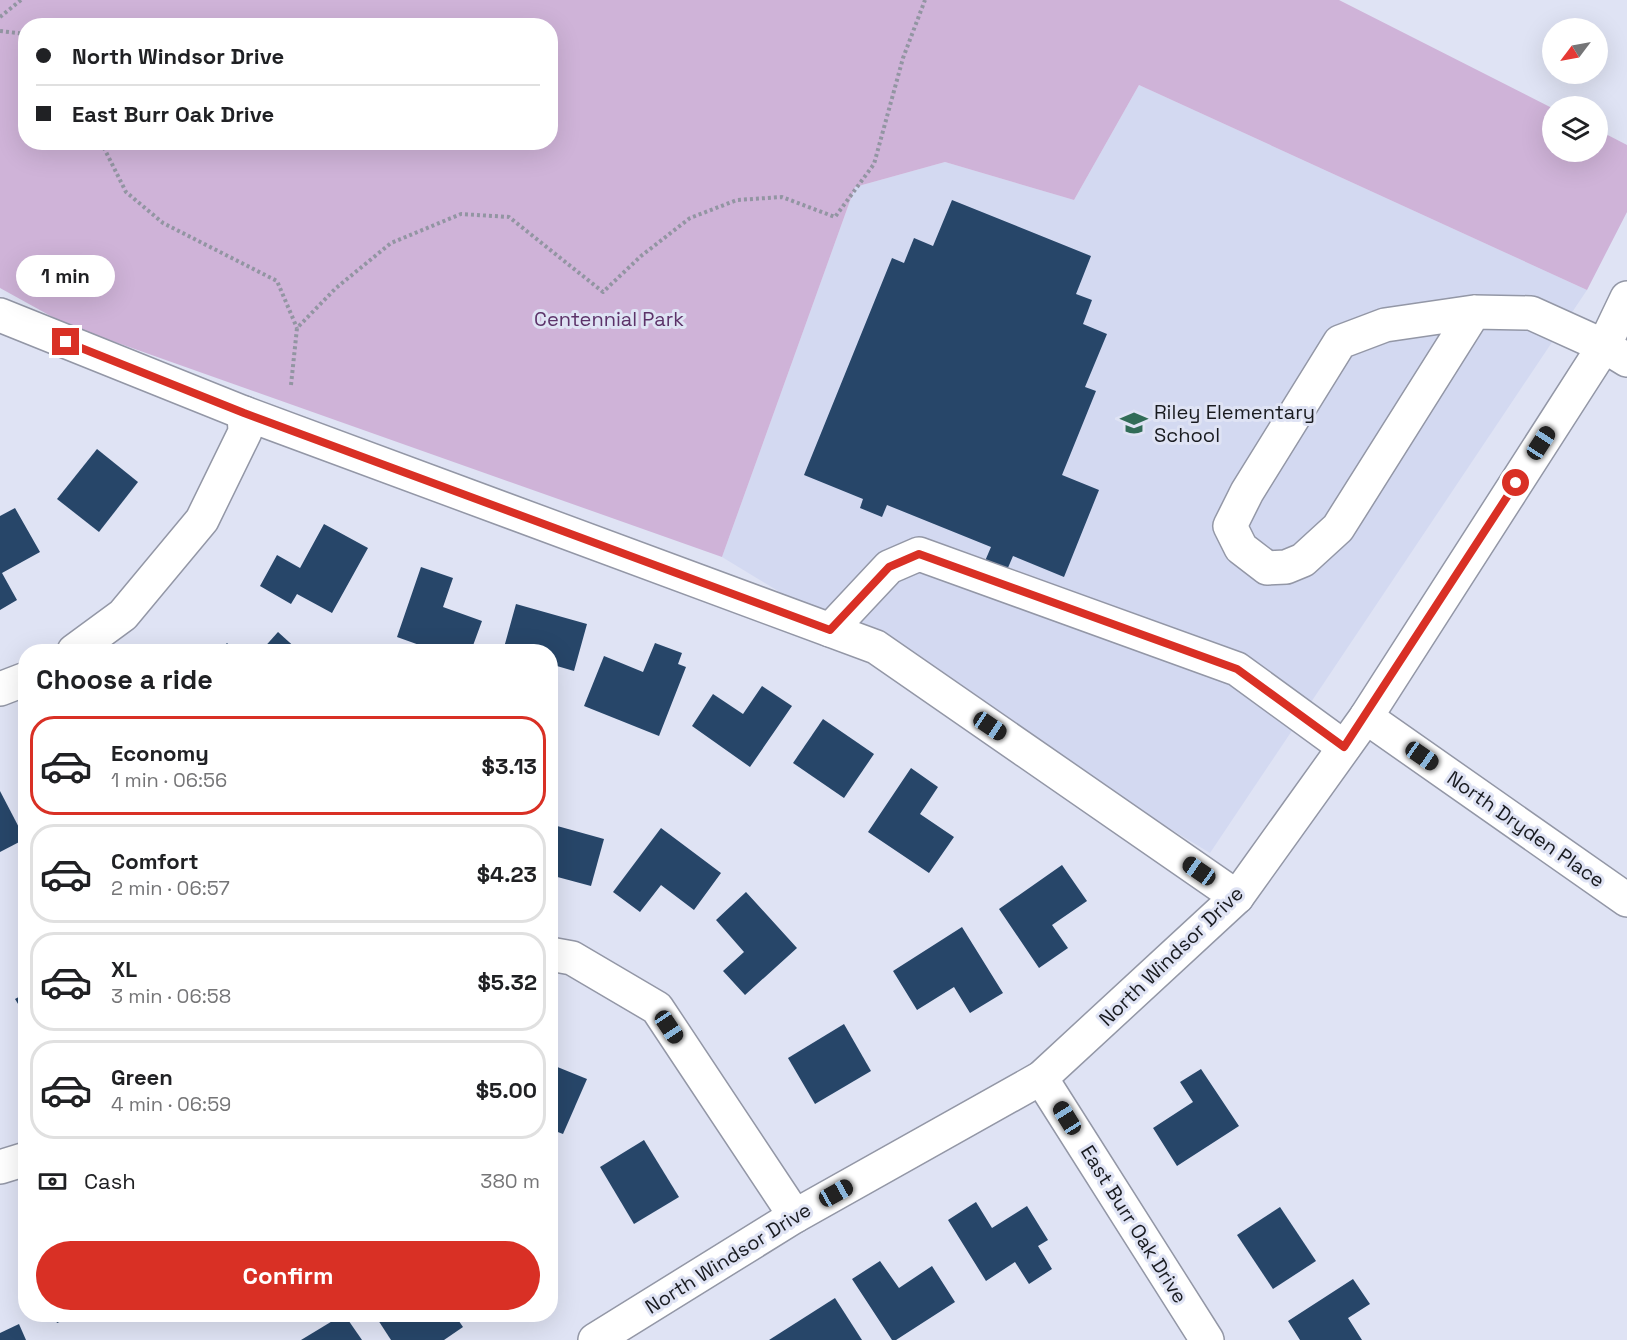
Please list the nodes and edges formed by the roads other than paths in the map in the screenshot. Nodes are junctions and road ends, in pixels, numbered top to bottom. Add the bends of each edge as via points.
1 (1627, 298) edge
2 (1474, 312) junction
3 (0, 315) edge
4 (1615, 353) edge
5 (244, 413) junction
6 (830, 630) junction
7 (84, 644) edge
8 (18, 682) edge
9 (0, 689) edge
10 (1366, 717) junction
11 (1344, 747) junction
12 (1237, 897) junction
13 (1627, 900) edge
14 (558, 955) edge
15 (1041, 1078) junction
16 (18, 1161) edge
17 (0, 1167) edge
18 (795, 1216) junction
19 (595, 1340) edge
20 (1207, 1340) edge

1 - 4 street, North Windsor Drive
2 - 2 street via 1385,325 1340,342 1230,526 1241,548 1267,568 1286,567 1303,560 1338,528
2 - 4 street via 1531,312
3 - 5 street
4 - 10 street, North Windsor Drive
5 - 6 street
5 - 7 street via 245,432 202,520 123,615
6 - 11 street via 889,567 919,554 1237,669
6 - 12 street via 876,647
8 - 9 street
10 - 11 street, North Windsor Drive
10 - 13 street, North Dryden Place
11 - 12 street, North Windsor Drive
12 - 15 street, North Windsor Drive
14 - 18 street via 572,958 657,1008
15 - 18 street, North Windsor Drive
15 - 20 street, East Burr Oak Drive
16 - 17 street
18 - 19 street, North Windsor Drive

